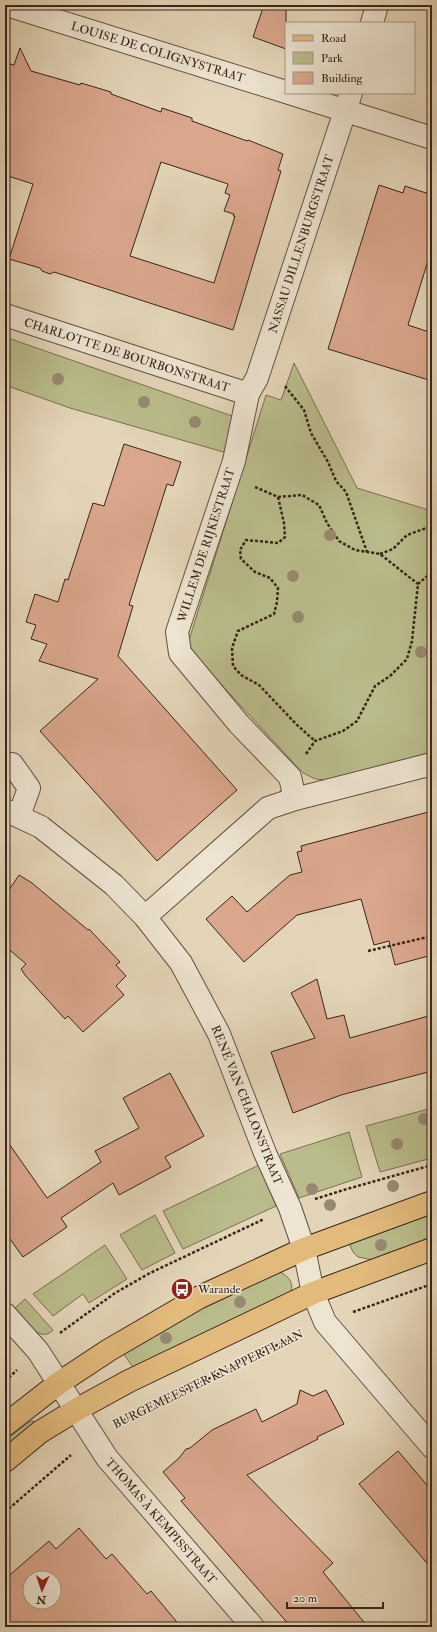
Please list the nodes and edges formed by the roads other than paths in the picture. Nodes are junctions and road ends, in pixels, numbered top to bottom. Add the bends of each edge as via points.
1 (7, 5) edge
2 (377, 5) edge
3 (372, 22) edge
4 (285, 92) edge
5 (296, 94) edge
6 (348, 102) edge
7 (432, 138) edge
8 (5, 316) edge
9 (253, 386) junction
10 (12, 764) dead end
11 (432, 764) edge
12 (296, 799) junction
13 (12, 813) edge
14 (145, 917) junction
15 (432, 1202) edge
16 (304, 1249) junction
17 (432, 1249) edge
18 (313, 1293) junction
19 (5, 1314) edge
20 (59, 1383) junction
21 (76, 1410) junction
22 (5, 1426) edge
23 (432, 1447) edge
24 (5, 1461) edge
25 (253, 1627) edge

1 - 4 street, LOUISE DE COLIGNYSTRAAT
2 - 3 street
5 - 6 street
6 - 7 street
6 - 9 street, NASSAU DILLENBURGSTRAAT
8 - 9 street, CHARLOTTE DE BOURBONSTRAAT
9 - 12 street, WILLEM DE RIJKESTRAAT via 234,461 177,632 180,653 239,724 290,777
10 - 13 street via 29,788
11 - 12 street
12 - 14 street via 268,808
13 - 14 street, RENÉ VAN CHALONSTRAAT via 41,827 114,885
14 - 16 street, RENÉ VAN CHALONSTRAAT via 181,963 219,1034 265,1153 290,1208
15 - 16 main road
16 - 18 street, RENÉ VAN CHALONSTRAAT
16 - 20 main road via 200,1297 109,1350
17 - 18 main road
18 - 21 main road via 129,1381
18 - 23 street, RENÉ VAN CHALONSTRAAT via 325,1322
19 - 20 street, THOMAS À KEMPISSTRAAT via 38,1351
20 - 21 street, THOMAS À KEMPISSTRAAT
20 - 22 main road
21 - 24 main road via 40,1432
21 - 25 street, THOMAS À KEMPISSTRAAT via 107,1458

